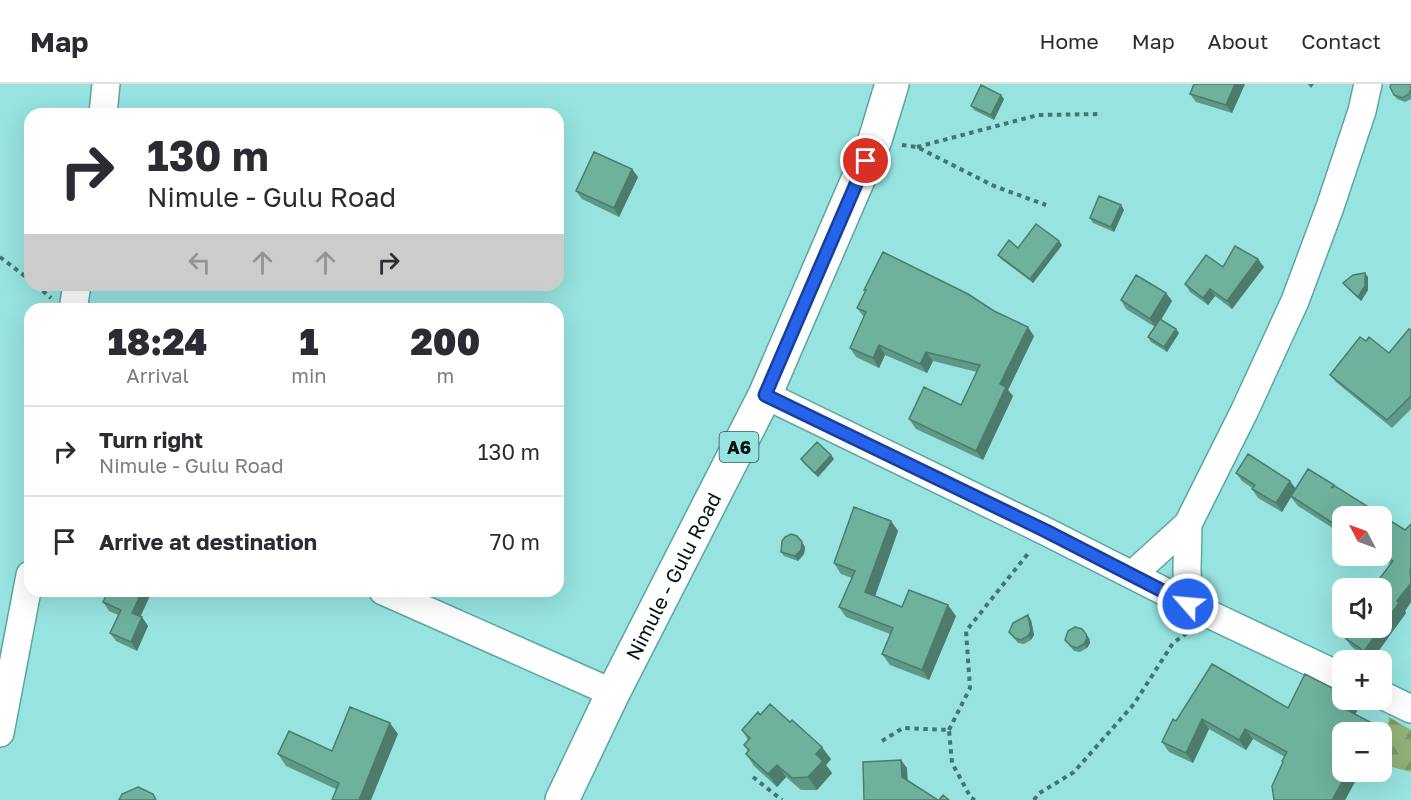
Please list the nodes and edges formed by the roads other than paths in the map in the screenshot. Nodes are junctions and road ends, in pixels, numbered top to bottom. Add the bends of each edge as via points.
1 (106, 84) edge
2 (892, 84) edge
3 (1368, 84) edge
4 (104, 108) edge
5 (765, 395) junction
6 (1188, 524) junction
7 (1132, 575) junction
8 (26, 597) edge
9 (396, 597) edge
10 (1188, 604) junction
11 (1332, 672) edge
12 (613, 693) junction
13 (1392, 700) edge
14 (1411, 709) edge
15 (0, 733) edge
16 (562, 800) edge

1 - 4 street
2 - 5 main road, Nimule - Gulu Road / A6 via 875,140
3 - 6 street via 1334,196 1295,300
5 - 7 street
5 - 12 main road, Nimule - Gulu Road / A6
6 - 7 street
6 - 10 street
7 - 10 street
8 - 15 street
9 - 12 street
10 - 11 street
12 - 16 main road, Nimule - Gulu Road / A6
13 - 14 street

